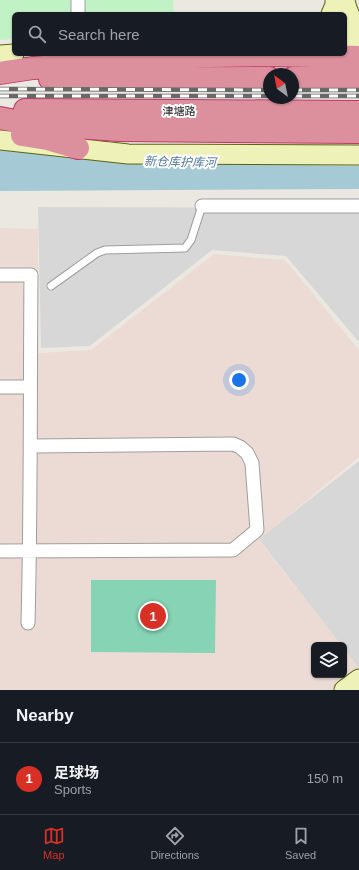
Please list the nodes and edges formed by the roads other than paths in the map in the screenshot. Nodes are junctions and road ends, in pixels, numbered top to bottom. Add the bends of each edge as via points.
1 (78, 0) edge
2 (335, 0) edge
3 (345, 0) edge
4 (78, 12) edge
5 (333, 12) edge
6 (359, 28) edge
7 (347, 38) edge
8 (359, 38) edge
9 (12, 54) edge
10 (0, 56) edge
11 (208, 56) edge
12 (312, 56) edge
13 (359, 57) edge
14 (0, 74) edge
15 (263, 78) edge
16 (299, 78) edge
17 (359, 78) edge
18 (0, 112) edge
19 (359, 112) edge
20 (0, 118) edge
21 (0, 128) edge
22 (359, 132) edge
23 (0, 140) edge
24 (78, 148) junction
25 (359, 155) edge
26 (202, 206) joint
27 (359, 206) edge
28 (0, 275) edge
29 (51, 286) dead end
30 (0, 387) edge
31 (30, 387) junction
32 (32, 446) junction
33 (0, 552) edge
34 (30, 552) junction
35 (28, 623) dead end
36 (359, 679) edge
37 (344, 690) edge

1 - 4 street
2 - 5 street
3 - 6 street via 350,19
7 - 8 street
9 - 10 street
11 - 14 highway via 150,57 33,68
12 - 13 highway
14 - 15 highway via 54,79
16 - 17 highway
18 - 19 highway, 津塘路
20 - 22 highway via 32,124 119,130
21 - 24 highway
23 - 24 street
24 - 25 street via 128,154
26 - 27 street
26 - 29 lane via 191,240 185,248 105,250
28 - 31 street via 31,275
30 - 31 street
31 - 32 street
32 - 34 street
32 - 34 street via 233,444 247,453 252,463 257,530 233,550
33 - 34 street
34 - 35 street
36 - 37 street

